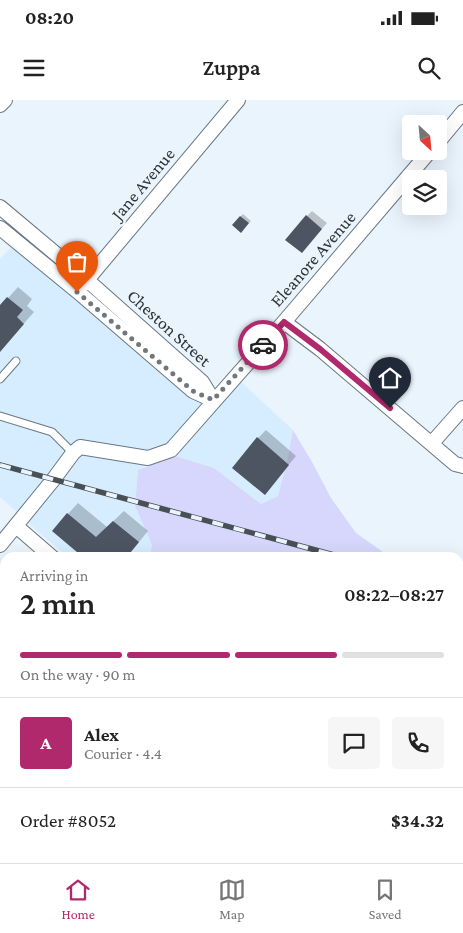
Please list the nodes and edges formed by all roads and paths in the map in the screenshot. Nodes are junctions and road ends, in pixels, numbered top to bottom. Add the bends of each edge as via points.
1 (5, 100) edge
2 (238, 100) edge
3 (0, 105) edge
4 (463, 112) edge
5 (448, 130) edge
6 (422, 160) edge
7 (0, 207) edge
8 (0, 228) edge
9 (87, 280) junction
10 (77, 292) junction
11 (284, 322) junction
12 (16, 361) dead end
13 (0, 379) edge
14 (213, 400) junction
15 (463, 408) edge
16 (0, 416) edge
17 (432, 443) junction
18 (73, 453) junction
19 (463, 466) edge
20 (16, 526) junction
21 (0, 545) edge
22 (46, 552) edge

1 - 3 street
2 - 9 street, Jane Avenue
4 - 5 street
6 - 11 street, Eleanore Avenue
7 - 9 street, Cheston Street
8 - 10 street, Cheston Street
9 - 10 street, Jane Avenue
9 - 14 street, Cheston Street via 202,382
10 - 14 street, Cheston Street via 193,391
11 - 14 street, Eleanore Avenue
11 - 17 street
12 - 13 lane
14 - 18 street, Eleanore Avenue via 171,450 148,458 80,448
15 - 17 street
16 - 18 lane via 52,432
17 - 19 street via 454,464
18 - 20 street
20 - 21 street
20 - 22 street

